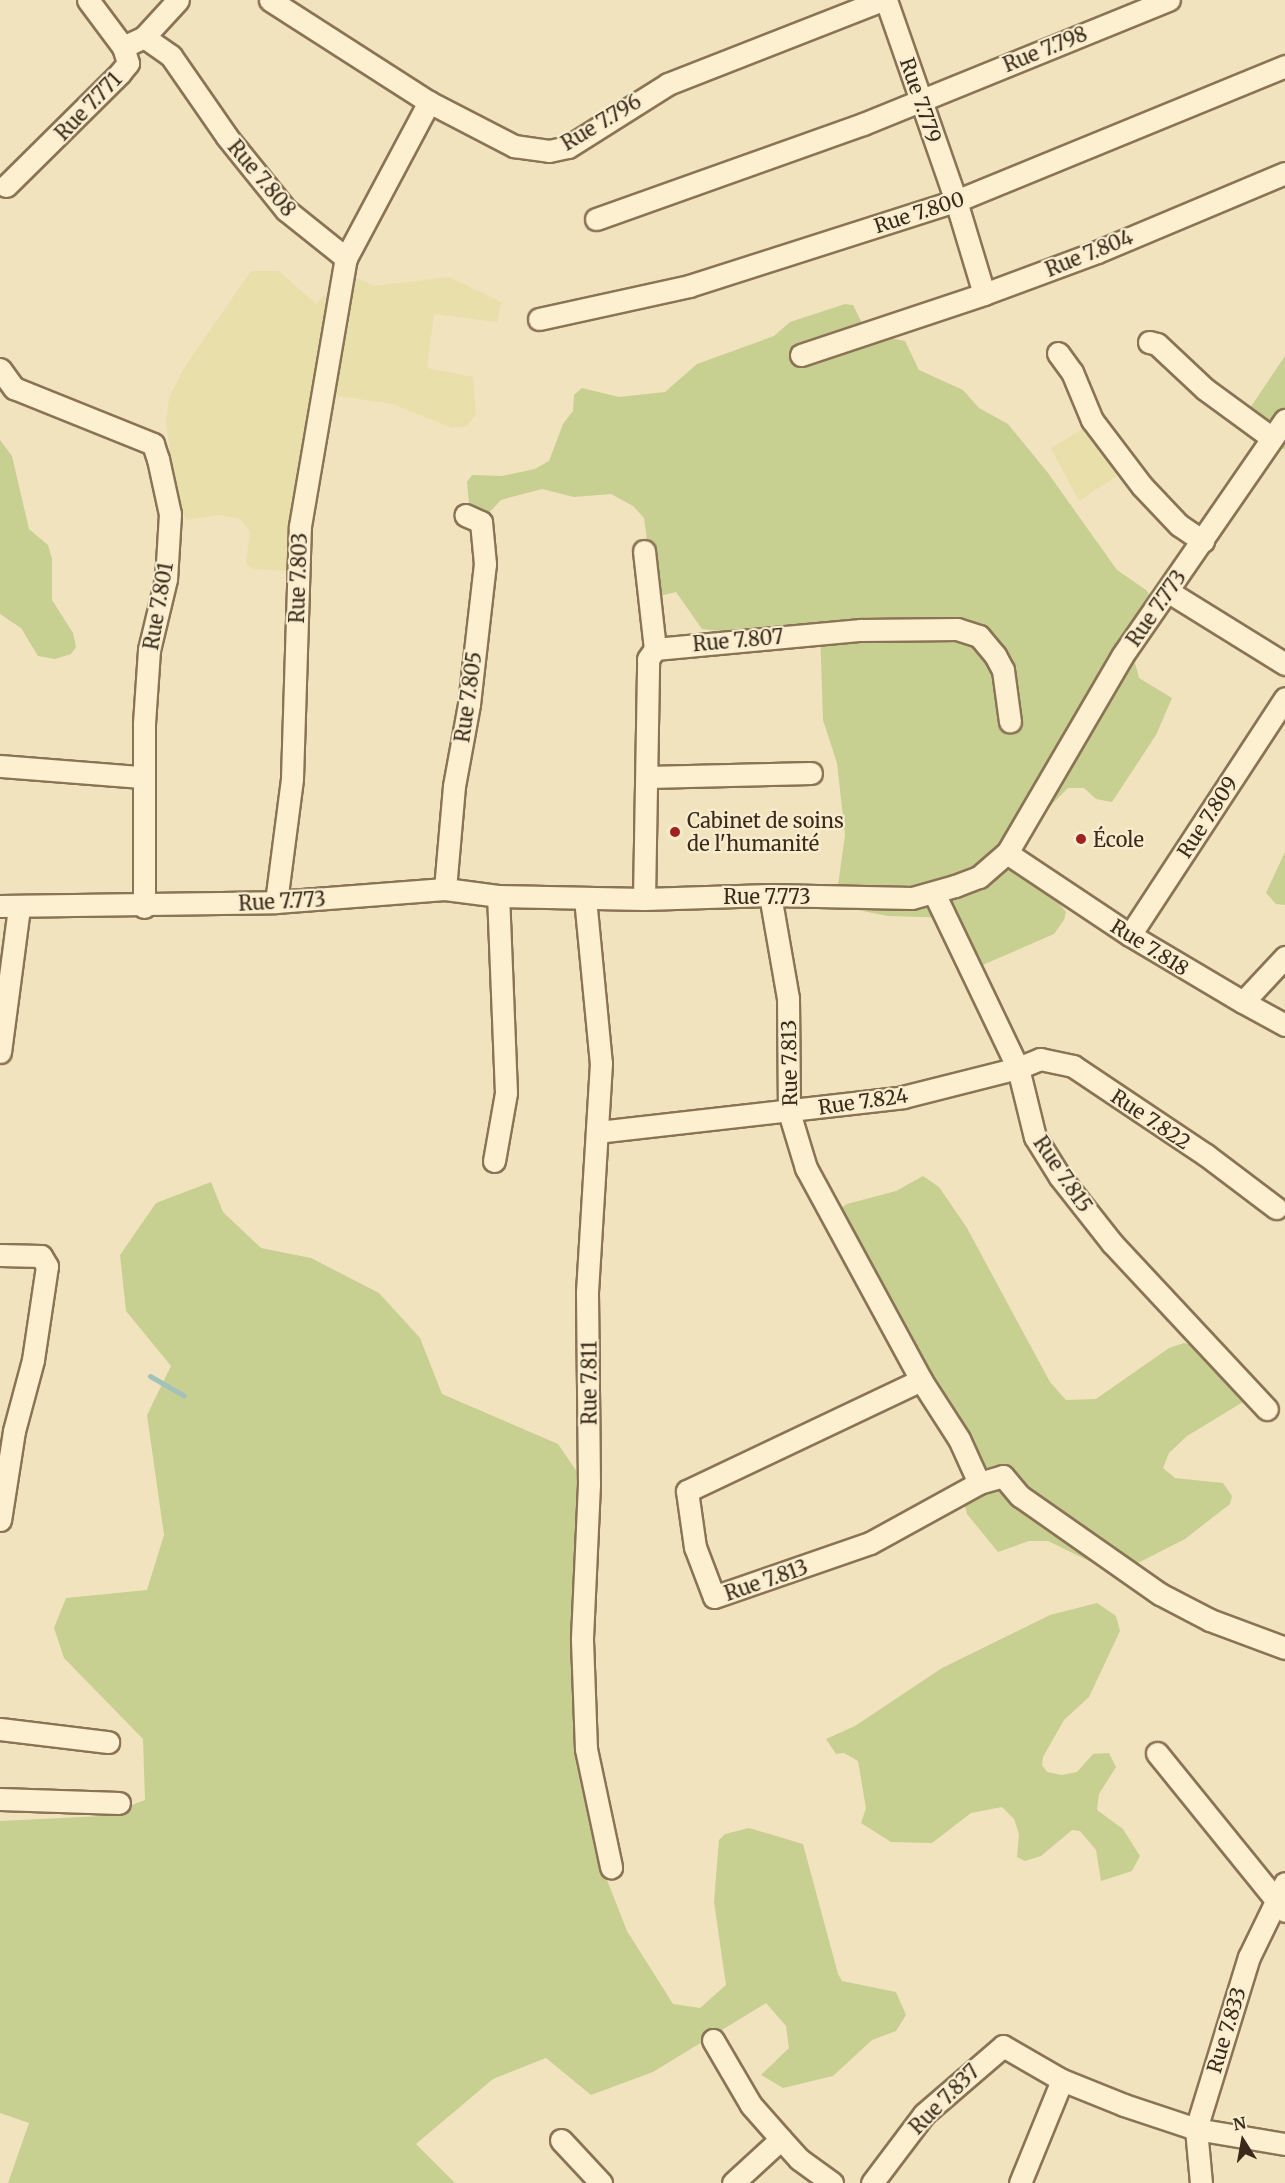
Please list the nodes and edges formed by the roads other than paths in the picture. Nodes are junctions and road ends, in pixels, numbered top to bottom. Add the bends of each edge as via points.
1 (88, 0) edge
2 (178, 0) edge
3 (270, 0) edge
4 (884, 0) edge
5 (1169, 0) edge
6 (144, 37) junction
7 (123, 47) junction
8 (1285, 66) edge
9 (921, 99) junction
10 (429, 102) junction
11 (1285, 173) edge
12 (6, 186) dead end
13 (956, 201) junction
14 (596, 219) dead end
15 (346, 258) junction
16 (984, 294) junction
17 (539, 319) dead end
18 (1149, 342) dead end
19 (1058, 353) dead end
20 (801, 355) dead end
21 (0, 369) edge
22 (1285, 420) edge
23 (1272, 438) junction
24 (465, 515) dead end
25 (1203, 541) junction
26 (644, 551) dead end
27 (1169, 592) junction
28 (655, 649) junction
29 (1285, 664) edge
30 (1285, 698) edge
31 (1010, 722) dead end
32 (0, 766) edge
33 (811, 773) dead end
34 (141, 777) junction
35 (648, 777) junction
36 (1007, 853) junction
37 (445, 889) junction
38 (934, 893) junction
39 (770, 895) junction
40 (498, 896) junction
41 (585, 898) junction
42 (644, 899) junction
43 (276, 902) junction
44 (10, 907) edge
45 (144, 907) junction
46 (1130, 935) junction
47 (1285, 957) edge
48 (1244, 1002) junction
49 (1285, 1025) edge
50 (0, 1052) edge
51 (1018, 1068) junction
52 (789, 1112) junction
53 (598, 1132) junction
54 (494, 1161) dead end
55 (1276, 1208) dead end
56 (0, 1255) edge
57 (921, 1380) junction
58 (1267, 1409) dead end
59 (979, 1483) junction
60 (0, 1520) edge
61 (1285, 1648) edge
62 (0, 1729) edge
63 (108, 1742) dead end
64 (1157, 1753) dead end
65 (0, 1799) edge
66 (119, 1803) dead end
67 (611, 1867) dead end
68 (1285, 1883) edge
69 (1280, 1907) edge
70 (713, 2040) dead end
71 (1062, 2080) junction
72 (1196, 2129) junction
73 (782, 2139) junction
74 (561, 2140) dead end
75 (1285, 2144) edge
76 (602, 2183) edge
77 (733, 2183) edge
78 (832, 2183) edge
79 (873, 2183) edge
80 (1020, 2183) edge
81 (1201, 2183) edge

1 - 7 street
2 - 6 street, Rue 7.771
3 - 10 street, Rue 7.796
4 - 9 street, Rue 7.779
4 - 10 street, Rue 7.796 via 668,84 568,147 549,151 514,146
5 - 9 street, Rue 7.798
6 - 7 street, Rue 7.771
6 - 15 street, Rue 7.808 via 171,56 227,137 285,210
7 - 12 street, Rue 7.771 via 128,63 120,73
8 - 13 street, Rue 7.800
9 - 13 street, Rue 7.779
9 - 14 street, Rue 7.798 via 863,124
10 - 15 street
11 - 16 street, Rue 7.804 via 1097,252
13 - 16 street
13 - 17 street, Rue 7.800 via 689,286
15 - 43 street, Rue 7.803 via 300,526 292,778
16 - 20 street, Rue 7.804
18 - 23 street via 1157,344 1205,389
19 - 25 street via 1072,372 1092,420 1128,467 1179,525
21 - 34 street, Rue 7.801 via 14,388 153,444 170,514 166,579 149,650
22 - 23 street, Rue 7.773
23 - 25 street, Rue 7.773
24 - 37 street, Rue 7.805 via 481,522 485,564
25 - 27 street, Rue 7.773
26 - 28 street
27 - 29 street
27 - 36 street, Rue 7.773 via 1122,656
28 - 31 street, Rue 7.807 via 861,630 957,629 979,636 995,655 1003,670
28 - 35 street via 648,659
30 - 46 street, Rue 7.809
32 - 34 street
33 - 35 street
34 - 45 street, Rue 7.801
35 - 42 street
36 - 38 street, Rue 7.773 via 979,877
36 - 46 street, Rue 7.818
37 - 40 street, Rue 7.773
37 - 43 street, Rue 7.773
38 - 39 street, Rue 7.773 via 912,898
38 - 51 street, Rue 7.815
39 - 42 street, Rue 7.773
39 - 52 street, Rue 7.813 via 788,998
40 - 41 street, Rue 7.773
40 - 54 street via 507,1074
41 - 42 street, Rue 7.773
41 - 53 street, Rue 7.811 via 601,1054
43 - 45 street, Rue 7.773
44 - 45 street, Rue 7.773
44 - 50 street
46 - 48 street, Rue 7.818
47 - 48 street
48 - 49 street, Rue 7.818
51 - 52 street, Rue 7.824 via 903,1097
51 - 55 street, Rue 7.822 via 1040,1059 1073,1066 1206,1155
51 - 58 street, Rue 7.815 via 1035,1137 1060,1177 1112,1243
52 - 53 street, Rue 7.824
52 - 57 street, Rue 7.813 via 806,1168
53 - 67 street, Rue 7.811 via 587,1293 589,1484 582,1640 586,1749
56 - 60 street via 41,1256 47,1266 33,1360 14,1431
57 - 59 street, Rue 7.813 via 959,1439
57 - 59 street, Rue 7.813 via 687,1491 695,1547 714,1597 870,1544
59 - 61 street via 1004,1476 1020,1496 1160,1594 1210,1620
62 - 63 street
64 - 69 street
65 - 66 street
68 - 69 street, Rue 7.833
69 - 72 street, Rue 7.833 via 1249,1957
70 - 73 street via 752,2105
71 - 72 street
71 - 79 street, Rue 7.837 via 999,2047 924,2114
71 - 80 street
72 - 75 street
72 - 81 street, Rue 7.833
73 - 77 street
73 - 78 street via 799,2159
74 - 76 street

